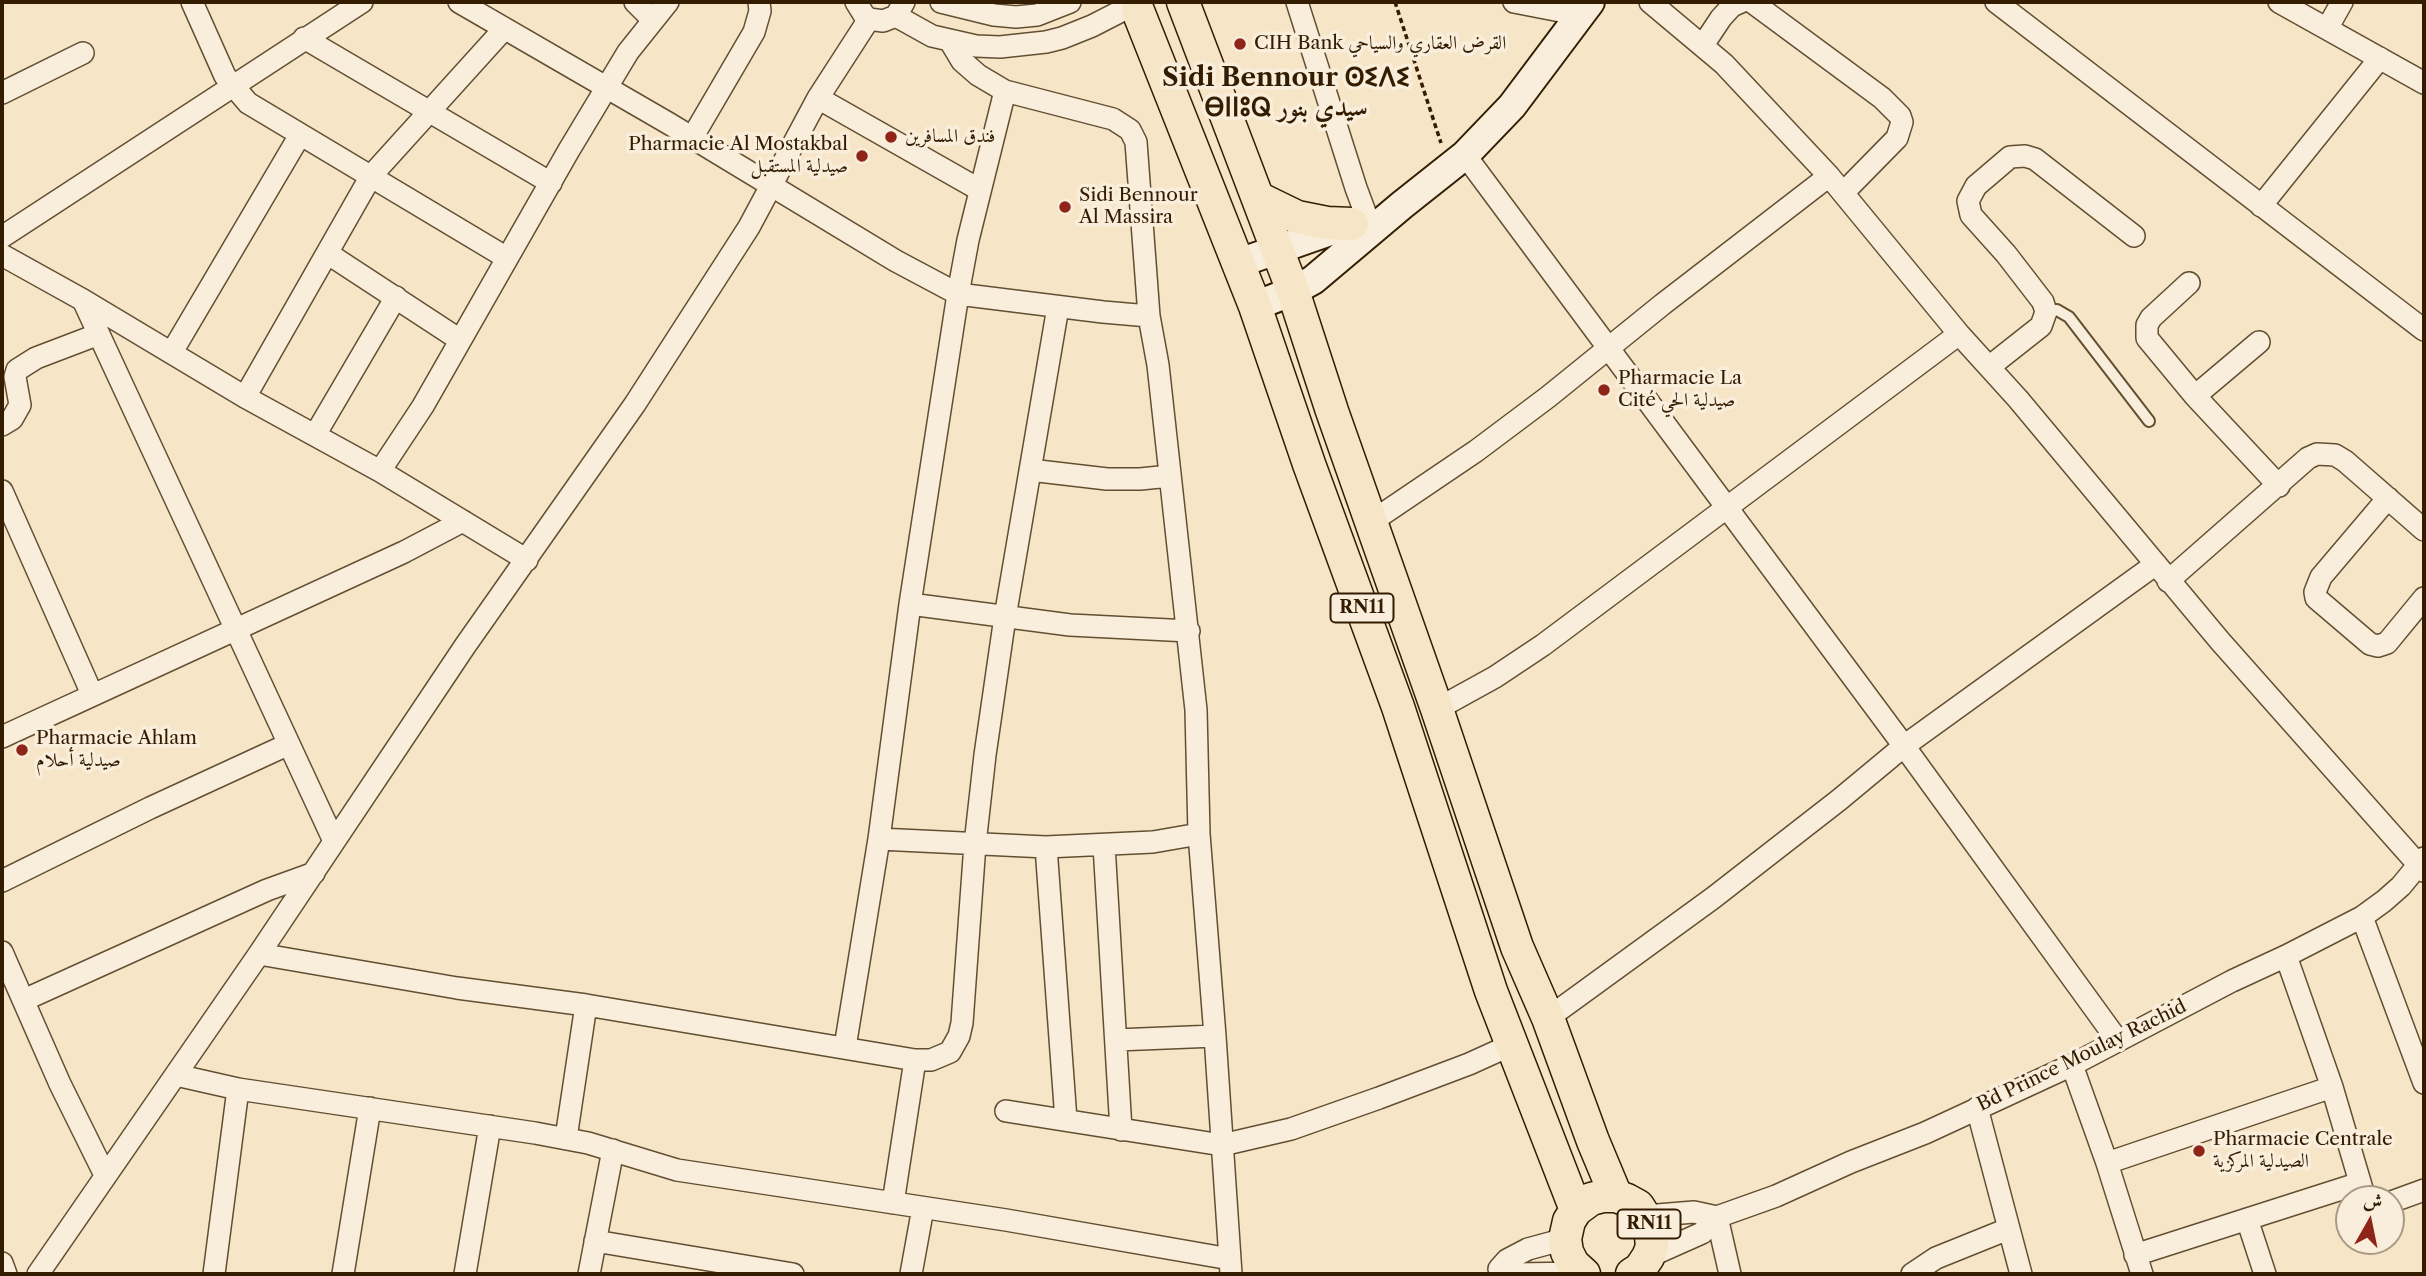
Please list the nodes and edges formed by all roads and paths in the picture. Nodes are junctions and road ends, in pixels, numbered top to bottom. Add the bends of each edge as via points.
1 (192, 2) edge
2 (362, 2) edge
3 (458, 2) edge
4 (635, 2) edge
5 (668, 2) edge
6 (759, 2) edge
7 (941, 2) edge
8 (1070, 2) edge
9 (1174, 2) edge
10 (1183, 2) edge
11 (1297, 2) edge
12 (1395, 2) edge
13 (1514, 2) edge
14 (1650, 2) edge
15 (1741, 2) edge
16 (1752, 2) edge
17 (1996, 2) edge
18 (2279, 2) edge
19 (2342, 2) edge
20 (1130, 7) edge
21 (900, 9) edge
22 (1585, 9) edge
23 (863, 10) edge
24 (653, 20) junction
25 (2328, 27) junction
26 (503, 29) junction
27 (304, 38) junction
28 (950, 41) junction
29 (1703, 45) junction
30 (83, 53) dead end
31 (2380, 58) junction
32 (2424, 82) edge
33 (232, 86) junction
34 (607, 88) junction
35 (1005, 91) junction
36 (2, 93) edge
37 (818, 98) junction
38 (431, 111) junction
39 (300, 135) junction
40 (692, 138) junction
41 (1457, 162) junction
42 (371, 176) junction
43 (1829, 176) junction
44 (551, 183) junction
45 (772, 186) junction
46 (980, 190) junction
47 (1843, 193) junction
48 (1258, 198) junction
49 (2261, 206) junction
50 (1363, 224) junction
51 (2, 236) edge
52 (2134, 236) dead end
53 (1279, 251) junction
54 (327, 253) junction
55 (2, 256) edge
56 (507, 258) junction
57 (1239, 263) junction
58 (2189, 283) dead end
59 (1293, 291) junction
60 (958, 293) junction
61 (396, 297) junction
62 (83, 300) junction
63 (1255, 306) junction
64 (1058, 307) junction
65 (2046, 312) junction
66 (1149, 316) junction
67 (2424, 330) edge
68 (99, 334) junction
69 (1959, 334) junction
70 (460, 340) junction
71 (2259, 342) dead end
72 (1609, 348) junction
73 (172, 352) junction
74 (1989, 367) junction
75 (2194, 396) junction
76 (245, 397) junction
77 (2149, 421) dead end
78 (2, 425) edge
79 (315, 435) junction
80 (1030, 470) junction
81 (380, 471) junction
82 (1170, 475) junction
83 (2278, 486) junction
84 (2, 491) edge
85 (2388, 498) junction
86 (1728, 508) junction
87 (463, 522) junction
88 (1370, 522) junction
89 (2424, 530) edge
90 (527, 560) junction
91 (2162, 572) junction
92 (2424, 598) edge
93 (910, 604) junction
94 (1005, 617) junction
95 (236, 629) junction
96 (1189, 631) junction
97 (92, 694) junction
98 (1437, 709) junction
99 (2, 737) edge
100 (289, 744) junction
101 (1904, 746) junction
102 (1199, 834) junction
103 (879, 839) junction
104 (334, 841) junction
105 (975, 844) junction
106 (1104, 845) junction
107 (1046, 846) junction
108 (2422, 865) edge
109 (314, 873) junction
110 (2, 881) edge
111 (2362, 916) junction
112 (2, 952) edge
113 (259, 954) junction
114 (2286, 956) junction
115 (24, 1000) junction
116 (586, 1005) junction
117 (1548, 1018) junction
118 (1215, 1036) junction
119 (1116, 1040) junction
120 (2118, 1041) junction
121 (1511, 1045) junction
122 (845, 1047) junction
123 (915, 1060) junction
124 (2072, 1065) junction
125 (176, 1075) junction
126 (2424, 1083) edge
127 (2332, 1087) junction
128 (239, 1089) junction
129 (370, 1108) junction
130 (1977, 1108) junction
131 (1006, 1111) dead end
132 (1066, 1120) junction
133 (490, 1126) junction
134 (1121, 1130) junction
135 (566, 1138) junction
136 (1222, 1146) junction
137 (612, 1150) junction
138 (2107, 1163) junction
139 (105, 1175) junction
140 (2360, 1185) edge
141 (2424, 1190) edge
142 (1616, 1196) junction
143 (2405, 1197) edge
144 (2335, 1198) edge
145 (893, 1203) junction
146 (923, 1208) junction
147 (1646, 1216) junction
148 (1717, 1217) junction
149 (2247, 1219) junction
150 (1570, 1224) junction
151 (2008, 1229) junction
152 (595, 1241) junction
153 (2, 1263) edge
154 (2138, 1264) edge
155 (1230, 1266) edge
156 (1640, 1269) edge
157 (1492, 1272) edge
158 (6, 1274) edge
159 (38, 1274) edge
160 (214, 1274) edge
161 (344, 1274) edge
162 (465, 1274) edge
163 (589, 1274) edge
164 (793, 1274) edge
165 (911, 1274) edge
166 (1583, 1274) edge
167 (1730, 1274) edge
168 (1915, 1274) edge
169 (2021, 1274) edge
170 (2265, 1274) edge

1 - 33 street
2 - 27 street
3 - 26 street
4 - 24 street
5 - 24 street
6 - 40 street via 754,32
7 - 8 street via 1016,17 1037,15
9 - 20 main road via 1154,12
10 - 48 main road, RN11
11 - 50 street
12 - 41 path
13 - 22 street
14 - 29 street
15 - 29 street via 1721,18
16 - 47 street via 1900,116 1897,138
17 - 49 street
18 - 25 street
19 - 25 street
20 - 28 street via 1046,42 1000,47
20 - 57 main road, RN11
21 - 23 street via 883,21
21 - 28 street via 923,32
22 - 41 main road via 1512,106
23 - 37 street
24 - 34 street
25 - 31 street
26 - 34 street
26 - 38 street
27 - 33 street
27 - 38 street
28 - 35 street via 962,61
29 - 43 street
30 - 36 street
31 - 32 street
31 - 49 street
33 - 39 street via 248,103
33 - 51 street
34 - 40 street
34 - 44 street
35 - 46 street
35 - 66 street via 1113,119 1130,130 1136,142
37 - 45 street
37 - 46 street
38 - 42 street
38 - 44 street
39 - 42 street
39 - 73 street
40 - 45 street
41 - 50 main road via 1402,205
41 - 72 street
42 - 54 street
42 - 56 street
43 - 47 street
43 - 72 street
44 - 56 street
45 - 60 street
45 - 90 street via 680,336
46 - 60 street
47 - 69 street
48 - 50 main road via 1297,217
48 - 53 main road, RN11
49 - 67 street
50 - 53 main road
50 - 59 main road via 1329,268
52 - 65 street via 2035,159 2018,155 2004,161 1970,194 1969,208 2043,302
53 - 57 main road
53 - 59 main road, RN11
54 - 61 street
54 - 76 street
55 - 62 street
56 - 70 street
57 - 63 main road, RN11
58 - 75 street via 2151,318 2146,332
59 - 63 main road
59 - 88 main road, RN11
60 - 64 street
60 - 93 street
61 - 70 street
61 - 79 street
62 - 68 street
62 - 73 street
63 - 121 main road, RN11 via 1398,707
64 - 66 street
64 - 80 street
65 - 74 street via 2041,326
65 - 77 lane via 2057,310 2069,317
66 - 82 street
68 - 78 street via 16,370 20,405
68 - 95 street
69 - 74 street
69 - 86 street
70 - 81 street
71 - 75 street
72 - 86 street
72 - 88 street via 1476,451
73 - 76 street
74 - 91 street
75 - 83 street
76 - 79 street
79 - 81 street
80 - 82 street via 1107,479
80 - 94 street
81 - 87 street
82 - 96 street
83 - 85 street via 2308,458 2327,453 2344,461
83 - 91 street
84 - 97 street
85 - 89 street
85 - 92 street via 2321,578 2316,598 2378,646 2387,643
86 - 98 street via 1543,645
86 - 101 street
87 - 90 street
87 - 95 street
88 - 98 main road, RN11
90 - 104 street
91 - 101 street
91 - 108 street
93 - 94 street
93 - 103 street
94 - 96 street
94 - 105 street
95 - 97 street
95 - 100 street
96 - 102 street
97 - 99 street
98 - 117 main road, RN11 via 1513,936
100 - 104 street
100 - 110 street
101 - 117 street via 1713,898
101 - 120 street
102 - 106 street
102 - 118 street
103 - 105 street
103 - 122 street
104 - 109 street
105 - 107 street
105 - 123 street via 959,1037 942,1057
106 - 107 street
106 - 119 street
107 - 132 street
108 - 111 street, Bd Prince Moulay Rachid
109 - 113 street
109 - 115 street
111 - 114 street, Bd Prince Moulay Rachid
111 - 126 street
112 - 115 street
113 - 116 street
113 - 125 street
114 - 120 street, Bd Prince Moulay Rachid
114 - 127 street
115 - 139 street
116 - 122 street
116 - 135 street
117 - 142 main road, RN11
118 - 119 street
118 - 136 street
119 - 134 street
120 - 124 street, Bd Prince Moulay Rachid
121 - 136 street via 1380,1098 1291,1129
121 - 150 main road, RN11
122 - 123 street
123 - 145 street
124 - 130 street, Bd Prince Moulay Rachid
124 - 138 street
125 - 128 street
125 - 139 street
127 - 138 street
127 - 140 street
128 - 129 street
128 - 160 street
129 - 133 street
129 - 161 street
130 - 148 street, Bd Prince Moulay Rachid
130 - 151 street
131 - 132 street
132 - 134 street
133 - 135 street
133 - 162 street
134 - 136 street
135 - 137 street
136 - 155 street
137 - 145 street via 677,1170
137 - 152 street
138 - 154 street
139 - 159 street
141 - 143 street
142 - 147 main road, RN11
142 - 150 main road, RN11 via 1591,1199
144 - 149 street
145 - 146 street
146 - 155 street via 1006,1220
146 - 165 street
147 - 148 street, Bd Prince Moulay Rachid via 1695,1212
147 - 156 main road, RN11 via 1652,1236
148 - 156 street, Bd Prince Moulay Rachid via 1702,1233
148 - 167 street
149 - 154 street
149 - 170 street
150 - 157 street
150 - 166 main road, RN11 via 1567,1252
151 - 168 street via 1948,1252
151 - 169 street
152 - 163 street
152 - 164 street
153 - 158 street
157 - 166 street

